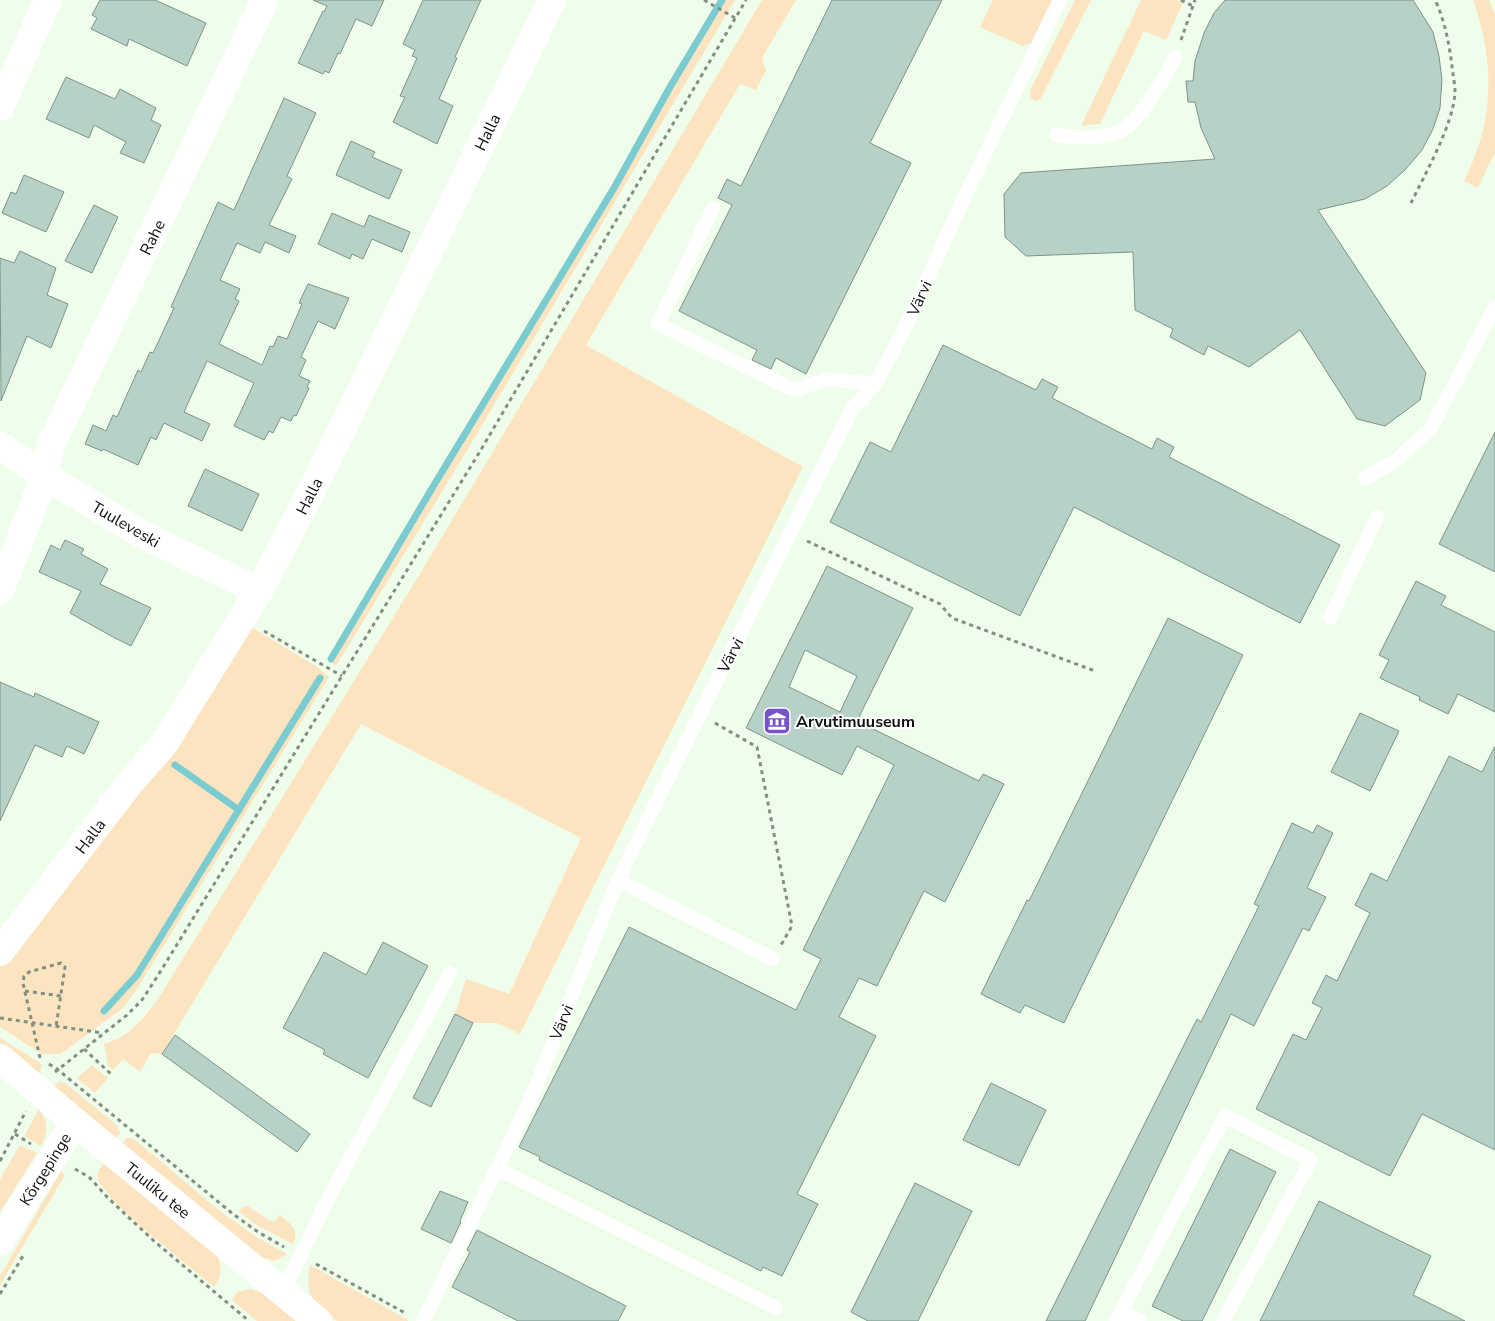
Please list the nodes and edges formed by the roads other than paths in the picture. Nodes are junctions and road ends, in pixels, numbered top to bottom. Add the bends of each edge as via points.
1 (48, 0) edge
2 (265, 0) edge
3 (552, 0) edge
4 (1060, 0) edge
5 (1175, 57) road end
6 (0, 108) edge
7 (1056, 135) dead end
8 (714, 208) dead end
9 (1495, 307) edge
10 (875, 384) junction
11 (0, 446) edge
12 (45, 476) junction
13 (1365, 478) dead end
14 (1377, 517) dead end
15 (0, 591) edge
16 (259, 591) junction
17 (1330, 618) dead end
18 (618, 880) junction
19 (0, 952) edge
20 (773, 958) road end
21 (450, 973) dead end
22 (0, 1058) edge
23 (75, 1122) junction
24 (498, 1168) junction
25 (0, 1241) edge
26 (282, 1292) junction
27 (776, 1308) dead end
28 (1119, 1316) edge
29 (318, 1321) edge
30 (423, 1321) edge
31 (1140, 1321) edge
32 (1223, 1321) edge

1 - 6 street
2 - 12 street, Rahe via 50,447
3 - 16 street, Halla via 316,482
4 - 10 lane, Värvi via 903,332
5 - 7 lane via 1139,114 1126,128 1107,136 1072,138
8 - 10 lane via 658,324 794,390 829,379
9 - 13 lane via 1431,428 1396,461
10 - 18 lane, Värvi via 852,409
11 - 12 street, Tuuleveski
12 - 15 street, Rahe
12 - 16 street, Tuuleveski via 143,535
14 - 17 lane
16 - 19 street, Halla via 164,744
18 - 20 lane
18 - 24 lane, Värvi via 529,1103
21 - 26 lane via 327,1201
22 - 23 street, Tuuliku tee
23 - 25 street, Kõrgepinge
23 - 26 street, Tuuliku tee
24 - 27 lane
24 - 30 lane, Värvi
26 - 29 street, Tuuliku tee
28 - 31 lane
28 - 32 lane via 1225,1116 1311,1160

